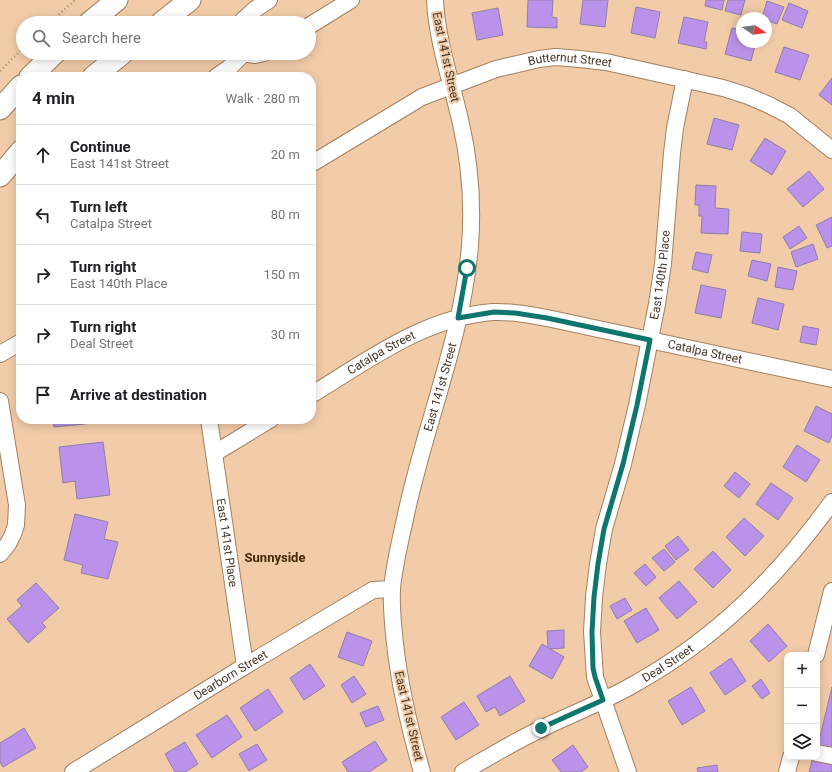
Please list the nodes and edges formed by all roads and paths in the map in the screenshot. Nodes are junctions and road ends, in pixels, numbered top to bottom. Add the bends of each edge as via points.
1 (75, 0) edge
2 (117, 0) edge
3 (190, 0) edge
4 (269, 0) edge
5 (351, 0) edge
6 (434, 0) edge
7 (58, 16) edge
8 (98, 16) edge
9 (170, 16) edge
10 (248, 16) edge
11 (316, 22) edge
12 (16, 55) edge
13 (48, 60) edge
14 (114, 60) edge
15 (236, 60) edge
16 (0, 71) edge
17 (35, 72) edge
18 (98, 72) edge
19 (223, 72) edge
20 (685, 79) junction
21 (451, 86) junction
22 (16, 91) edge
23 (0, 109) edge
24 (832, 150) edge
25 (16, 157) edge
26 (316, 161) edge
27 (0, 176) edge
28 (458, 318) junction
29 (650, 340) junction
30 (16, 345) edge
31 (0, 354) edge
32 (832, 379) edge
33 (316, 392) edge
34 (0, 401) edge
35 (210, 424) edge
36 (263, 424) edge
37 (215, 453) junction
38 (832, 502) edge
39 (0, 554) edge
40 (392, 589) junction
41 (832, 591) edge
42 (827, 629) edge
43 (817, 652) edge
44 (245, 666) junction
45 (603, 700) junction
46 (820, 754) edge
47 (832, 756) edge
48 (790, 760) edge
49 (73, 772) edge
50 (422, 772) edge
51 (463, 772) edge
52 (628, 772) edge
53 (787, 772) edge

1 - 7 path
2 - 8 main road
3 - 9 main road
4 - 10 street
5 - 11 street
6 - 21 street, East 141st Street
12 - 16 path
13 - 17 main road
14 - 18 main road
15 - 19 street
20 - 21 street, Butternut Street via 606,62 556,57 496,69
20 - 24 street, Butternut Street via 723,88 769,104 795,120
20 - 29 street, East 140th Place via 675,128 663,264
21 - 26 street, Butternut Street via 422,97
21 - 28 street, East 141st Street via 467,154 470,187 470,244
22 - 23 main road
25 - 27 main road
28 - 29 street, Catalpa Street via 494,312 515,313
28 - 33 street, Catalpa Street via 400,341
28 - 40 street, East 141st Street via 451,351 410,492
29 - 32 street, Catalpa Street
29 - 45 street, East 140th Place via 623,464 604,529 598,564 592,647 595,677
30 - 31 street
34 - 39 street via 17,505 13,534
35 - 37 street, East 141st Place
36 - 37 street
37 - 44 street, East 141st Place
38 - 45 street, Deal Street via 789,558 725,622 699,643 638,683
40 - 44 street, Dearborn Street via 373,590
40 - 50 street, East 141st Street via 399,679
41 - 42 street
42 - 43 street
44 - 49 street, Dearborn Street
45 - 51 street, Deal Street via 541,728
45 - 52 street, East 140th Place
46 - 47 street
48 - 53 street

